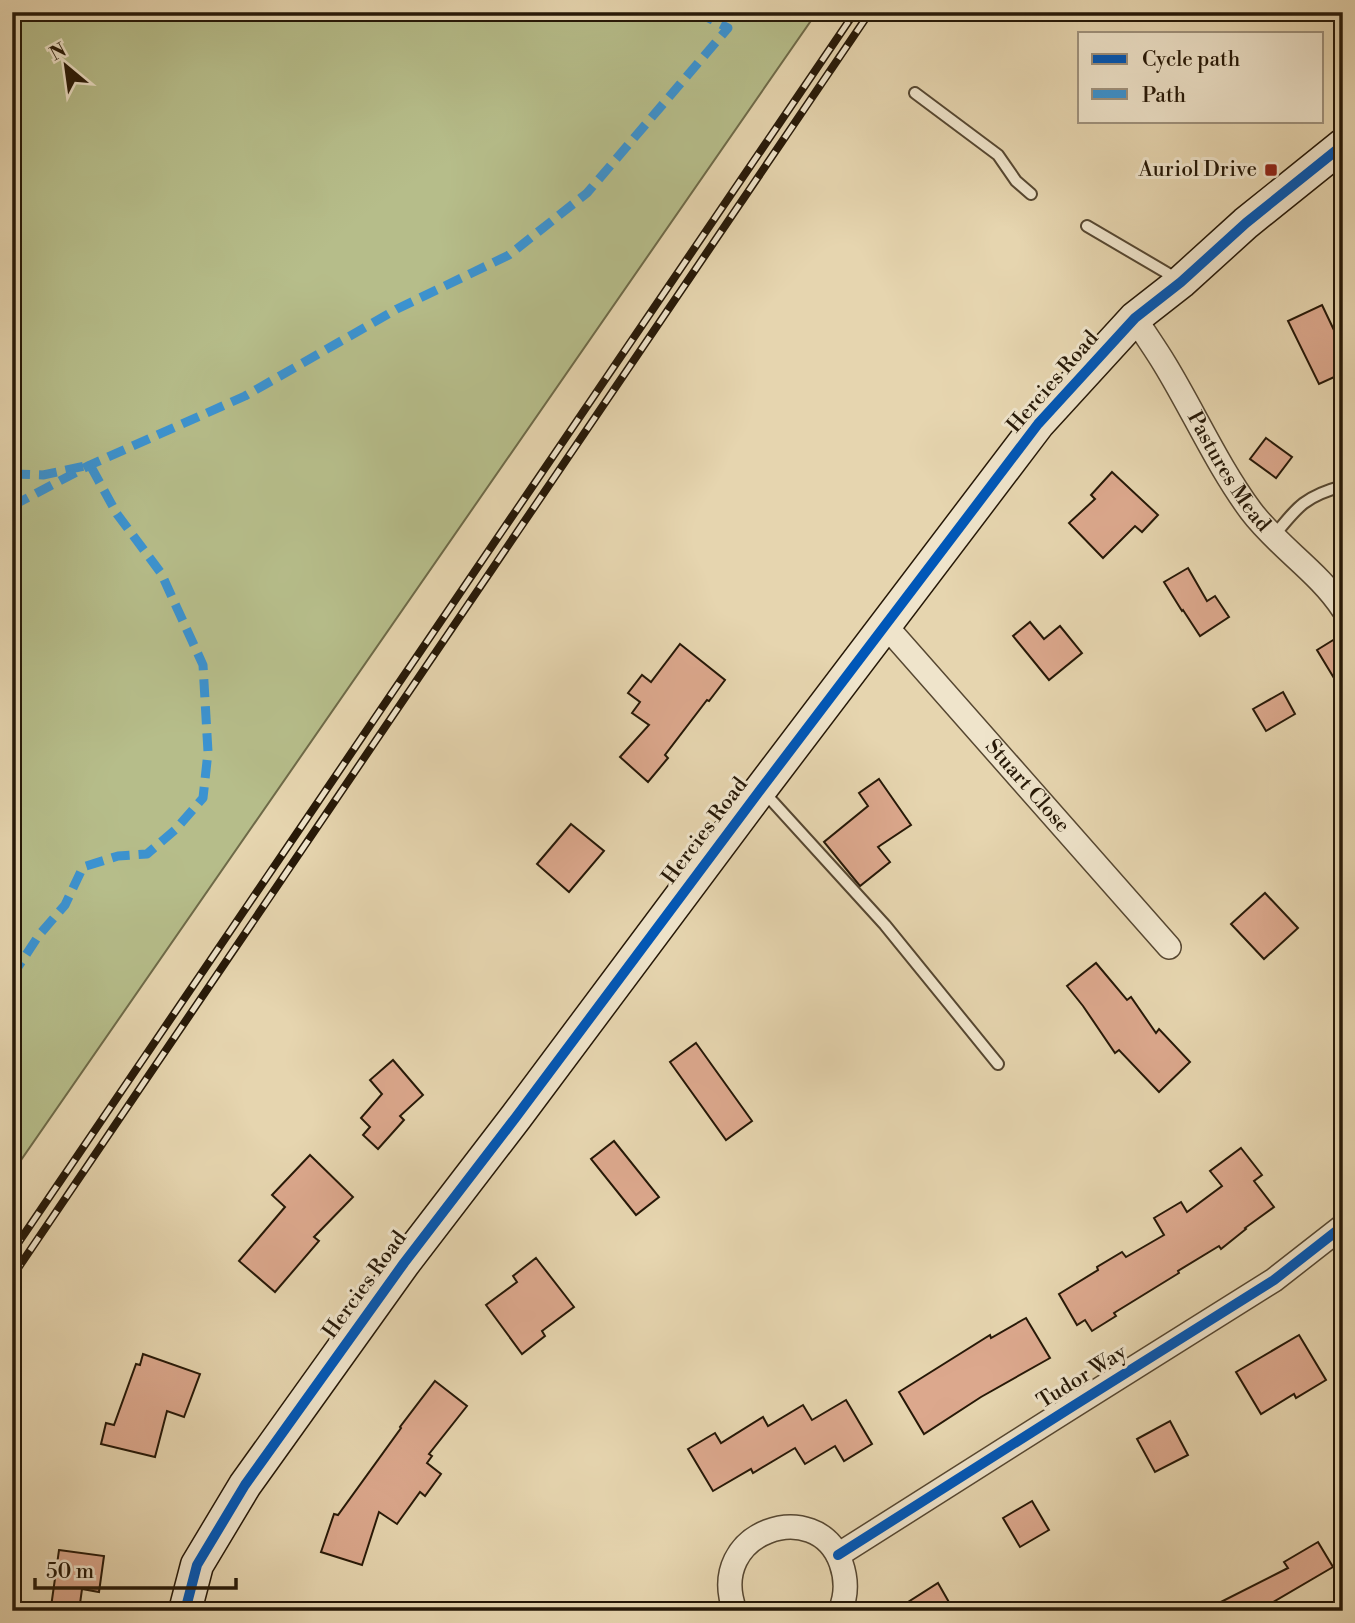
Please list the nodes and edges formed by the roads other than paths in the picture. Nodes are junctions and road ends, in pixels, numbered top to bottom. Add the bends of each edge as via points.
1 (915, 93) dead end
2 (1343, 145) edge
3 (1031, 194) dead end
4 (1087, 226) dead end
5 (1181, 282) junction
6 (1135, 318) junction
7 (1343, 486) edge
8 (1273, 537) junction
9 (1343, 609) edge
10 (885, 625) junction
11 (761, 789) junction
12 (1169, 947) dead end
13 (998, 1064) dead end
14 (1343, 1226) edge
15 (838, 1555) junction
16 (185, 1611) edge
17 (735, 1611) edge
18 (840, 1611) edge

1 - 3 lane via 998,155
2 - 5 street, Hercies Road
4 - 5 lane
5 - 6 street, Hercies Road
6 - 8 street, Pastures Mead via 1227,473
6 - 10 street, Hercies Road via 1038,424
7 - 8 lane via 1307,499
8 - 9 street, Pastures Mead via 1325,585
10 - 11 street, Hercies Road
10 - 12 street, Stuart Close
11 - 13 lane via 885,926
11 - 16 street, Hercies Road via 404,1263 245,1485 197,1565
14 - 15 street, Tudor Way via 1274,1280
15 - 17 street via 827,1541 793,1527 773,1529 750,1541 737,1556 730,1576
15 - 18 street via 846,1577

